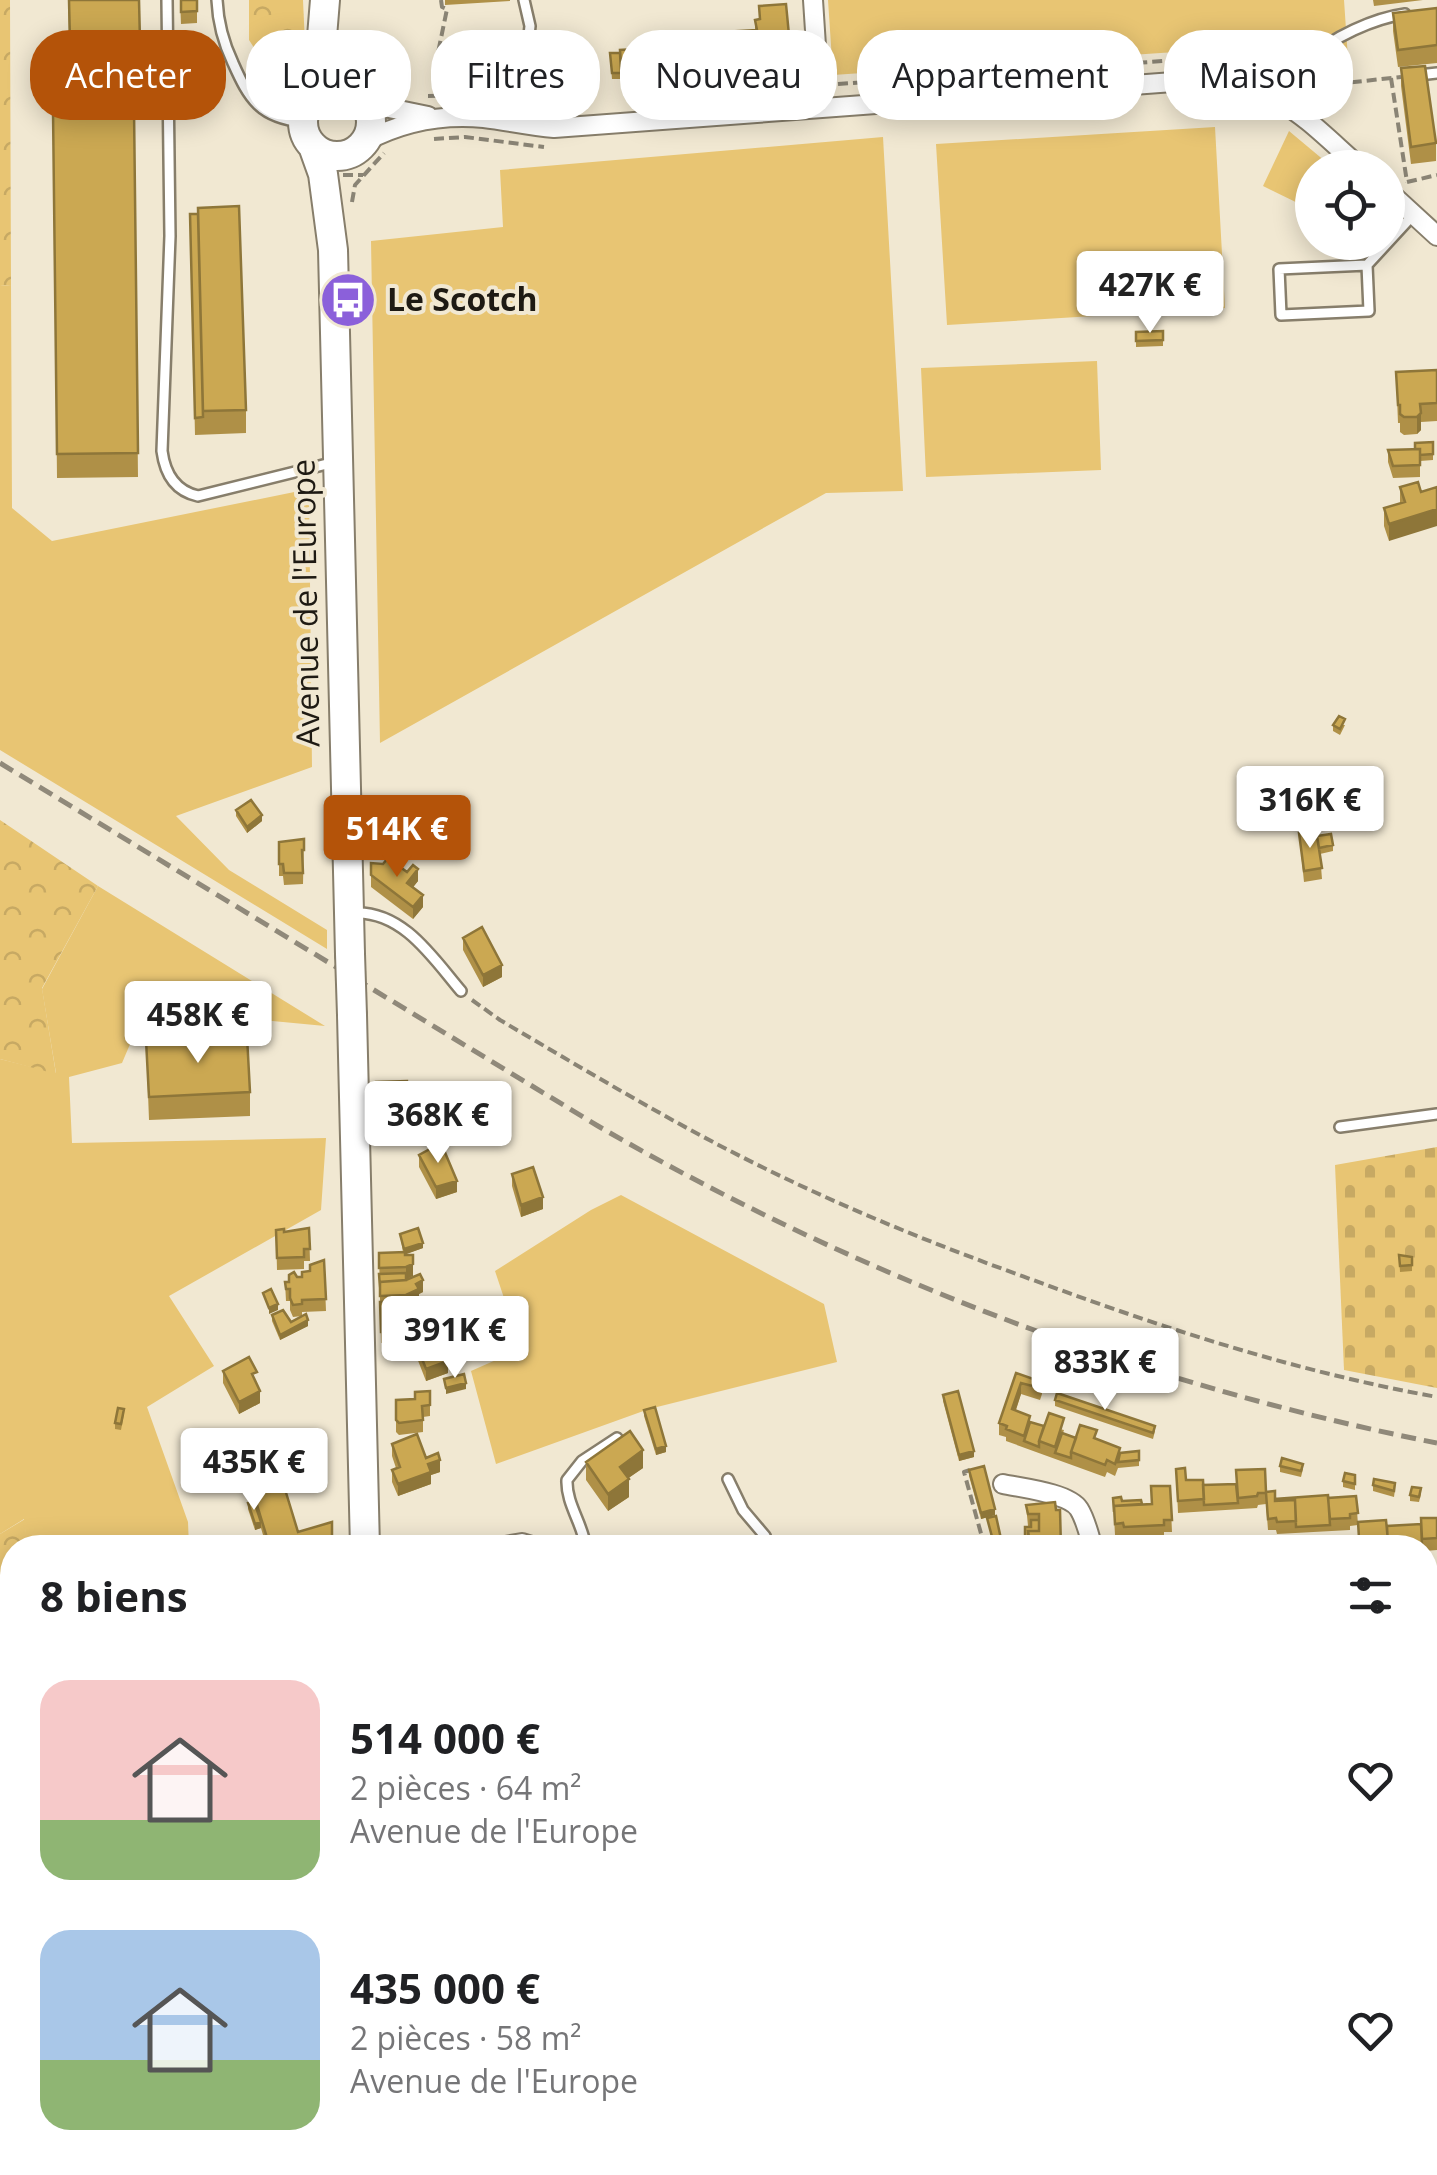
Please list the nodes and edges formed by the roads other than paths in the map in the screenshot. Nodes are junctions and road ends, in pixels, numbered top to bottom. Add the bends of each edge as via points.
1 (168, 0) edge
2 (217, 0) edge
3 (325, 0) edge
4 (524, 0) edge
5 (812, 0) edge
6 (1409, 13) edge
7 (332, 30) edge
8 (530, 30) edge
9 (814, 30) edge
10 (1353, 32) edge
11 (1437, 73) edge
12 (1396, 78) road end
13 (1164, 83) edge
14 (837, 106) edge
15 (309, 120) edge
16 (371, 120) edge
17 (431, 120) edge
18 (494, 120) edge
19 (655, 120) edge
20 (1307, 120) edge
21 (308, 124) junction
22 (360, 146) junction
23 (1340, 150) edge
24 (1405, 208) edge
25 (1413, 215) junction
26 (1437, 236) edge
27 (332, 250) junction
28 (1368, 265) junction
29 (338, 461) junction
30 (349, 913) junction
31 (462, 990) road end
32 (1437, 1114) edge
33 (1340, 1127) dead end
34 (616, 1438) edge
35 (728, 1478) dead end
36 (1004, 1484) road end
37 (366, 1535) edge
38 (584, 1535) edge
39 (764, 1535) edge
40 (1089, 1535) edge

1 - 29 lane via 165,469 177,486 198,496
2 - 21 lane via 222,37 245,92 266,111
3 - 7 main road
3 - 21 main road
4 - 8 lane
5 - 9 street
6 - 10 lane
11 - 12 lane
13 - 14 street
15 - 21 main road
16 - 22 main road
17 - 22 street
18 - 19 street via 554,128
20 - 23 street
21 - 22 main road via 324,153 345,155
21 - 27 main road, Avenue de l'Europe via 324,181
22 - 27 main road, Avenue de l'Europe via 344,185
24 - 25 street
25 - 26 street
25 - 28 lane
27 - 29 main road, Avenue de l'Europe
28 - 28 lane via 1279,269 1281,316 1370,311
29 - 30 main road, Avenue de l'Europe
30 - 31 lane via 376,914 397,924
30 - 37 main road, Avenue de l'Europe, bridge
32 - 33 lane
34 - 38 lane via 582,1460 567,1480
35 - 39 lane
36 - 40 street via 1074,1502

